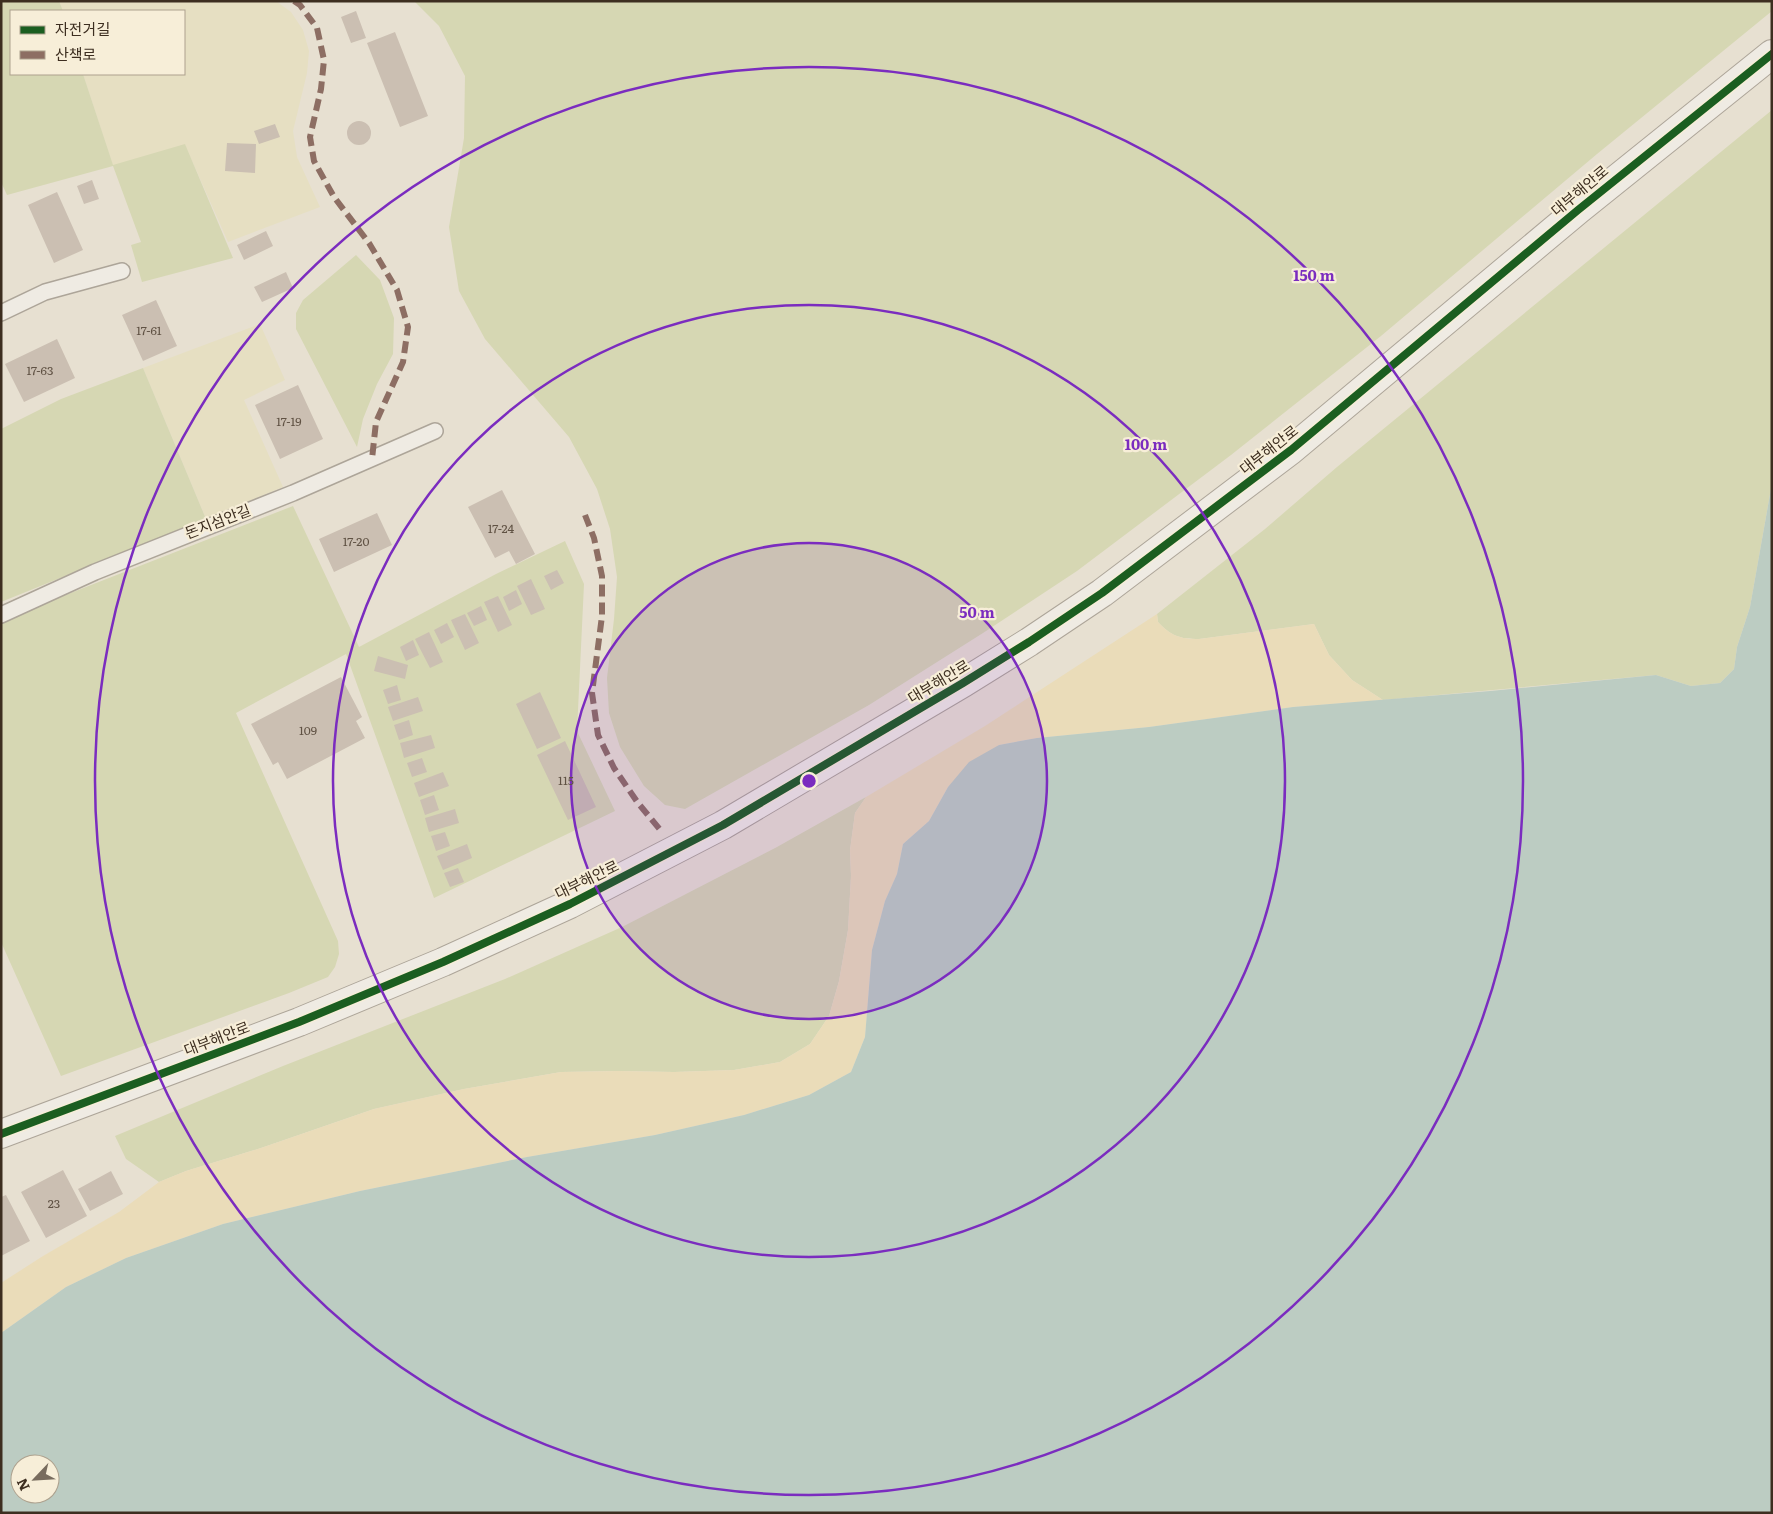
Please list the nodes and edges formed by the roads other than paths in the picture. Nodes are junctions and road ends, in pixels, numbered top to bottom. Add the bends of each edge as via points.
1 (1772, 54) edge
2 (122, 271) dead end
3 (1, 312) edge
4 (435, 431) dead end
5 (1, 615) edge
6 (1, 1134) edge

1 - 6 street, 대부해안로 via 1593,198 1292,450 1102,593 954,688 723,825 562,908 308,1019
2 - 3 lane via 45,292
4 - 5 lane, 돈지섬안길 via 293,493 104,568

